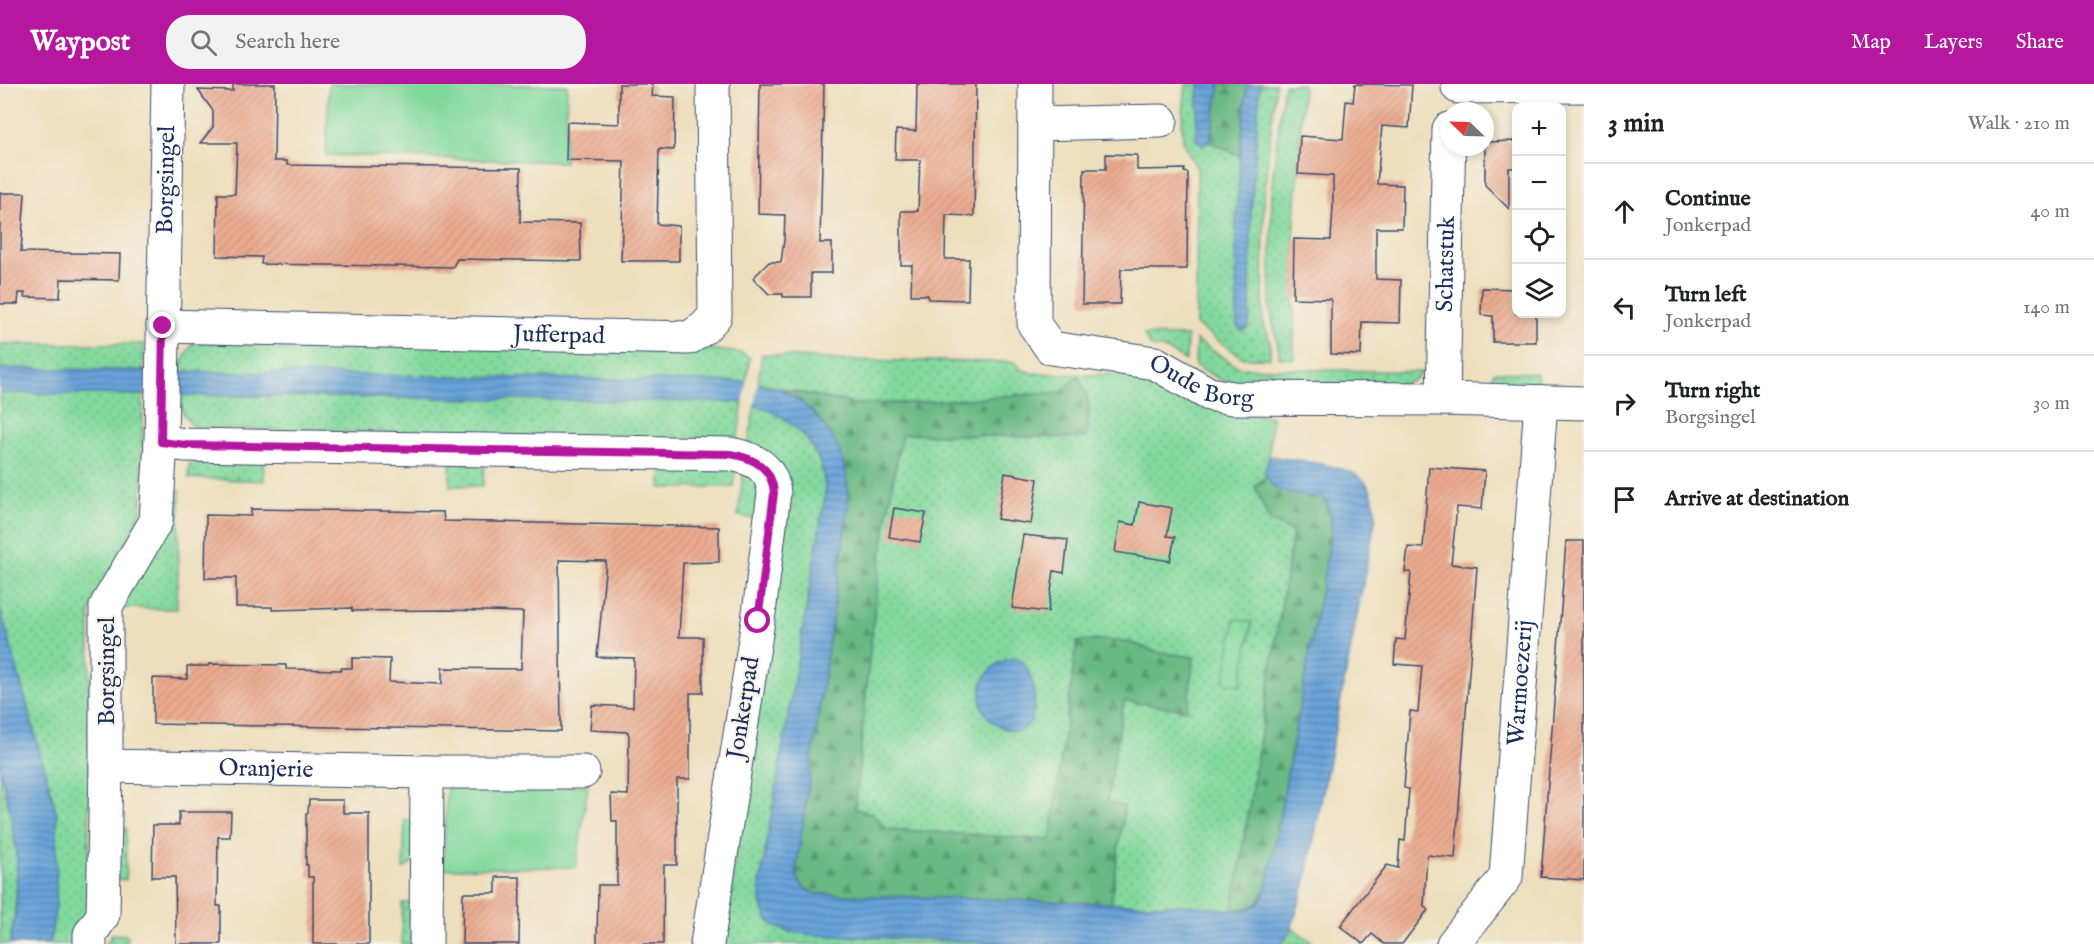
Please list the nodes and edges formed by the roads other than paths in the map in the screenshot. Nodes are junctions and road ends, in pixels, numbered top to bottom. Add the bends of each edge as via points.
1 (168, 84) edge
2 (713, 84) edge
3 (1035, 84) edge
4 (1584, 86) edge
5 (1456, 94) edge
6 (1161, 121) dead end
7 (1035, 124) junction
8 (1448, 156) edge
9 (163, 326) junction
10 (1443, 399) junction
11 (1541, 402) junction
12 (1584, 403) edge
13 (161, 442) junction
14 (106, 766) junction
15 (427, 772) junction
16 (583, 772) dead end
17 (90, 944) edge
18 (426, 944) edge
19 (707, 944) edge
20 (1453, 944) edge

1 - 9 street, Borgsingel
2 - 9 street, Jufferpad via 715,316 689,338
3 - 7 street, Oude Borg
4 - 5 street
6 - 7 street
7 - 10 street, Oude Borg via 1034,324 1051,348 1155,363 1209,394 1232,398
8 - 10 street, Schatstuk
9 - 13 street, Borgsingel
10 - 11 street, Oude Borg
11 - 12 street, Oude Borg
11 - 20 street, Warmoezerij via 1506,877
13 - 14 street, Borgsingel via 156,521 106,606
13 - 19 street, Jonkerpad via 730,454 766,470 773,480 774,493
14 - 15 street, Oranjerie
14 - 17 street, Borgsingel via 104,915 90,934
15 - 16 street, Oranjerie
15 - 18 street

